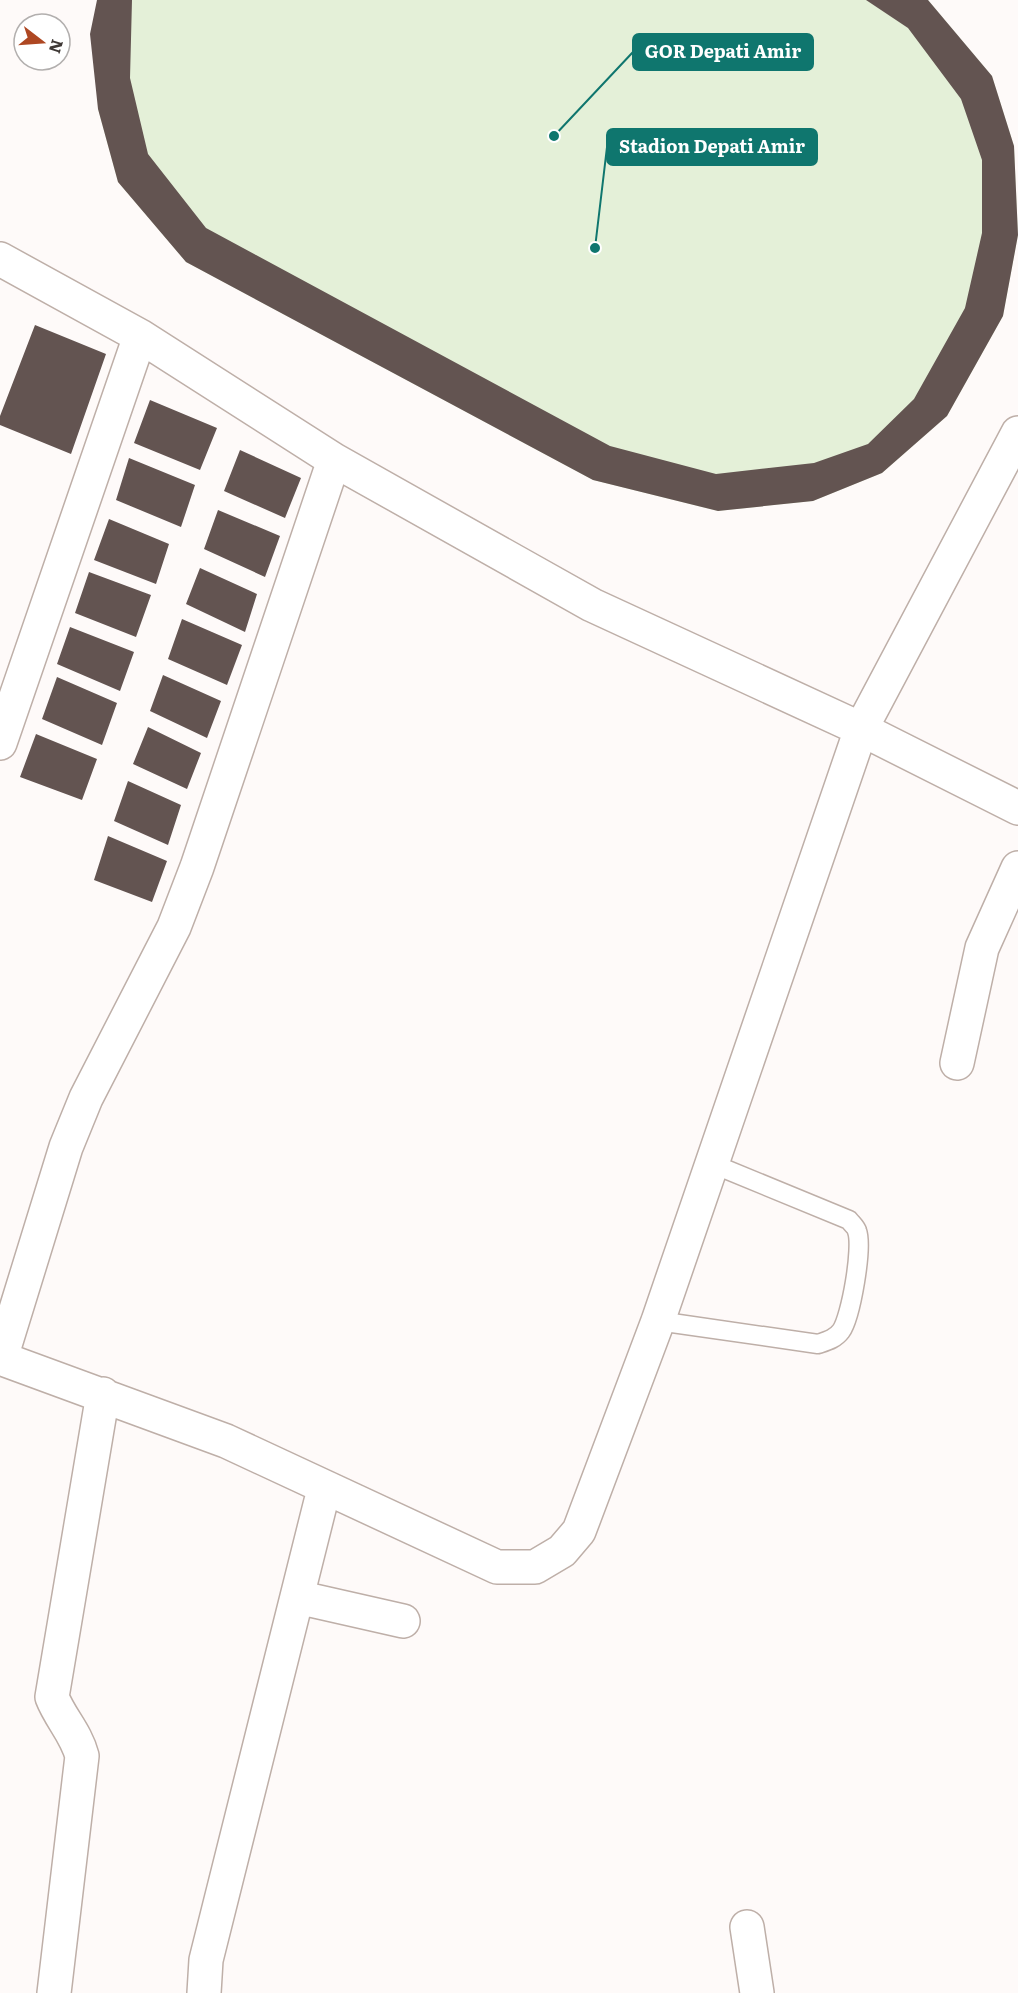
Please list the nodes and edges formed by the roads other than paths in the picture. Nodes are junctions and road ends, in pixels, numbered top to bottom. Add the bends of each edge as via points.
1 (0, 259) edge
2 (140, 336) junction
3 (1018, 433) edge
4 (333, 460) junction
5 (861, 729) junction
6 (0, 743) edge
7 (1018, 808) edge
8 (1018, 868) edge
9 (957, 1063) dead end
10 (713, 1164) junction
11 (658, 1321) junction
12 (0, 1358) edge
13 (103, 1394) junction
14 (324, 1489) junction
15 (297, 1597) junction
16 (404, 1621) dead end
17 (747, 1927) dead end
18 (54, 1993) edge
19 (204, 1993) edge
20 (757, 1993) edge

1 - 2 street
2 - 4 street
2 - 6 street
3 - 5 street
4 - 5 street via 592,605
4 - 12 street via 197,867 174,927 86,1098 66,1147
5 - 7 street
5 - 10 street
8 - 9 street via 982,948
10 - 11 street
10 - 11 lane via 849,1220 857,1231 859,1246 849,1315 833,1339 818,1344
11 - 14 street via 579,1531 562,1551 535,1567 496,1567
12 - 13 street
13 - 14 street via 226,1441
13 - 18 street via 52,1696 78,1739 82,1756
14 - 15 street
15 - 16 street
15 - 19 street via 206,1960
17 - 20 street

